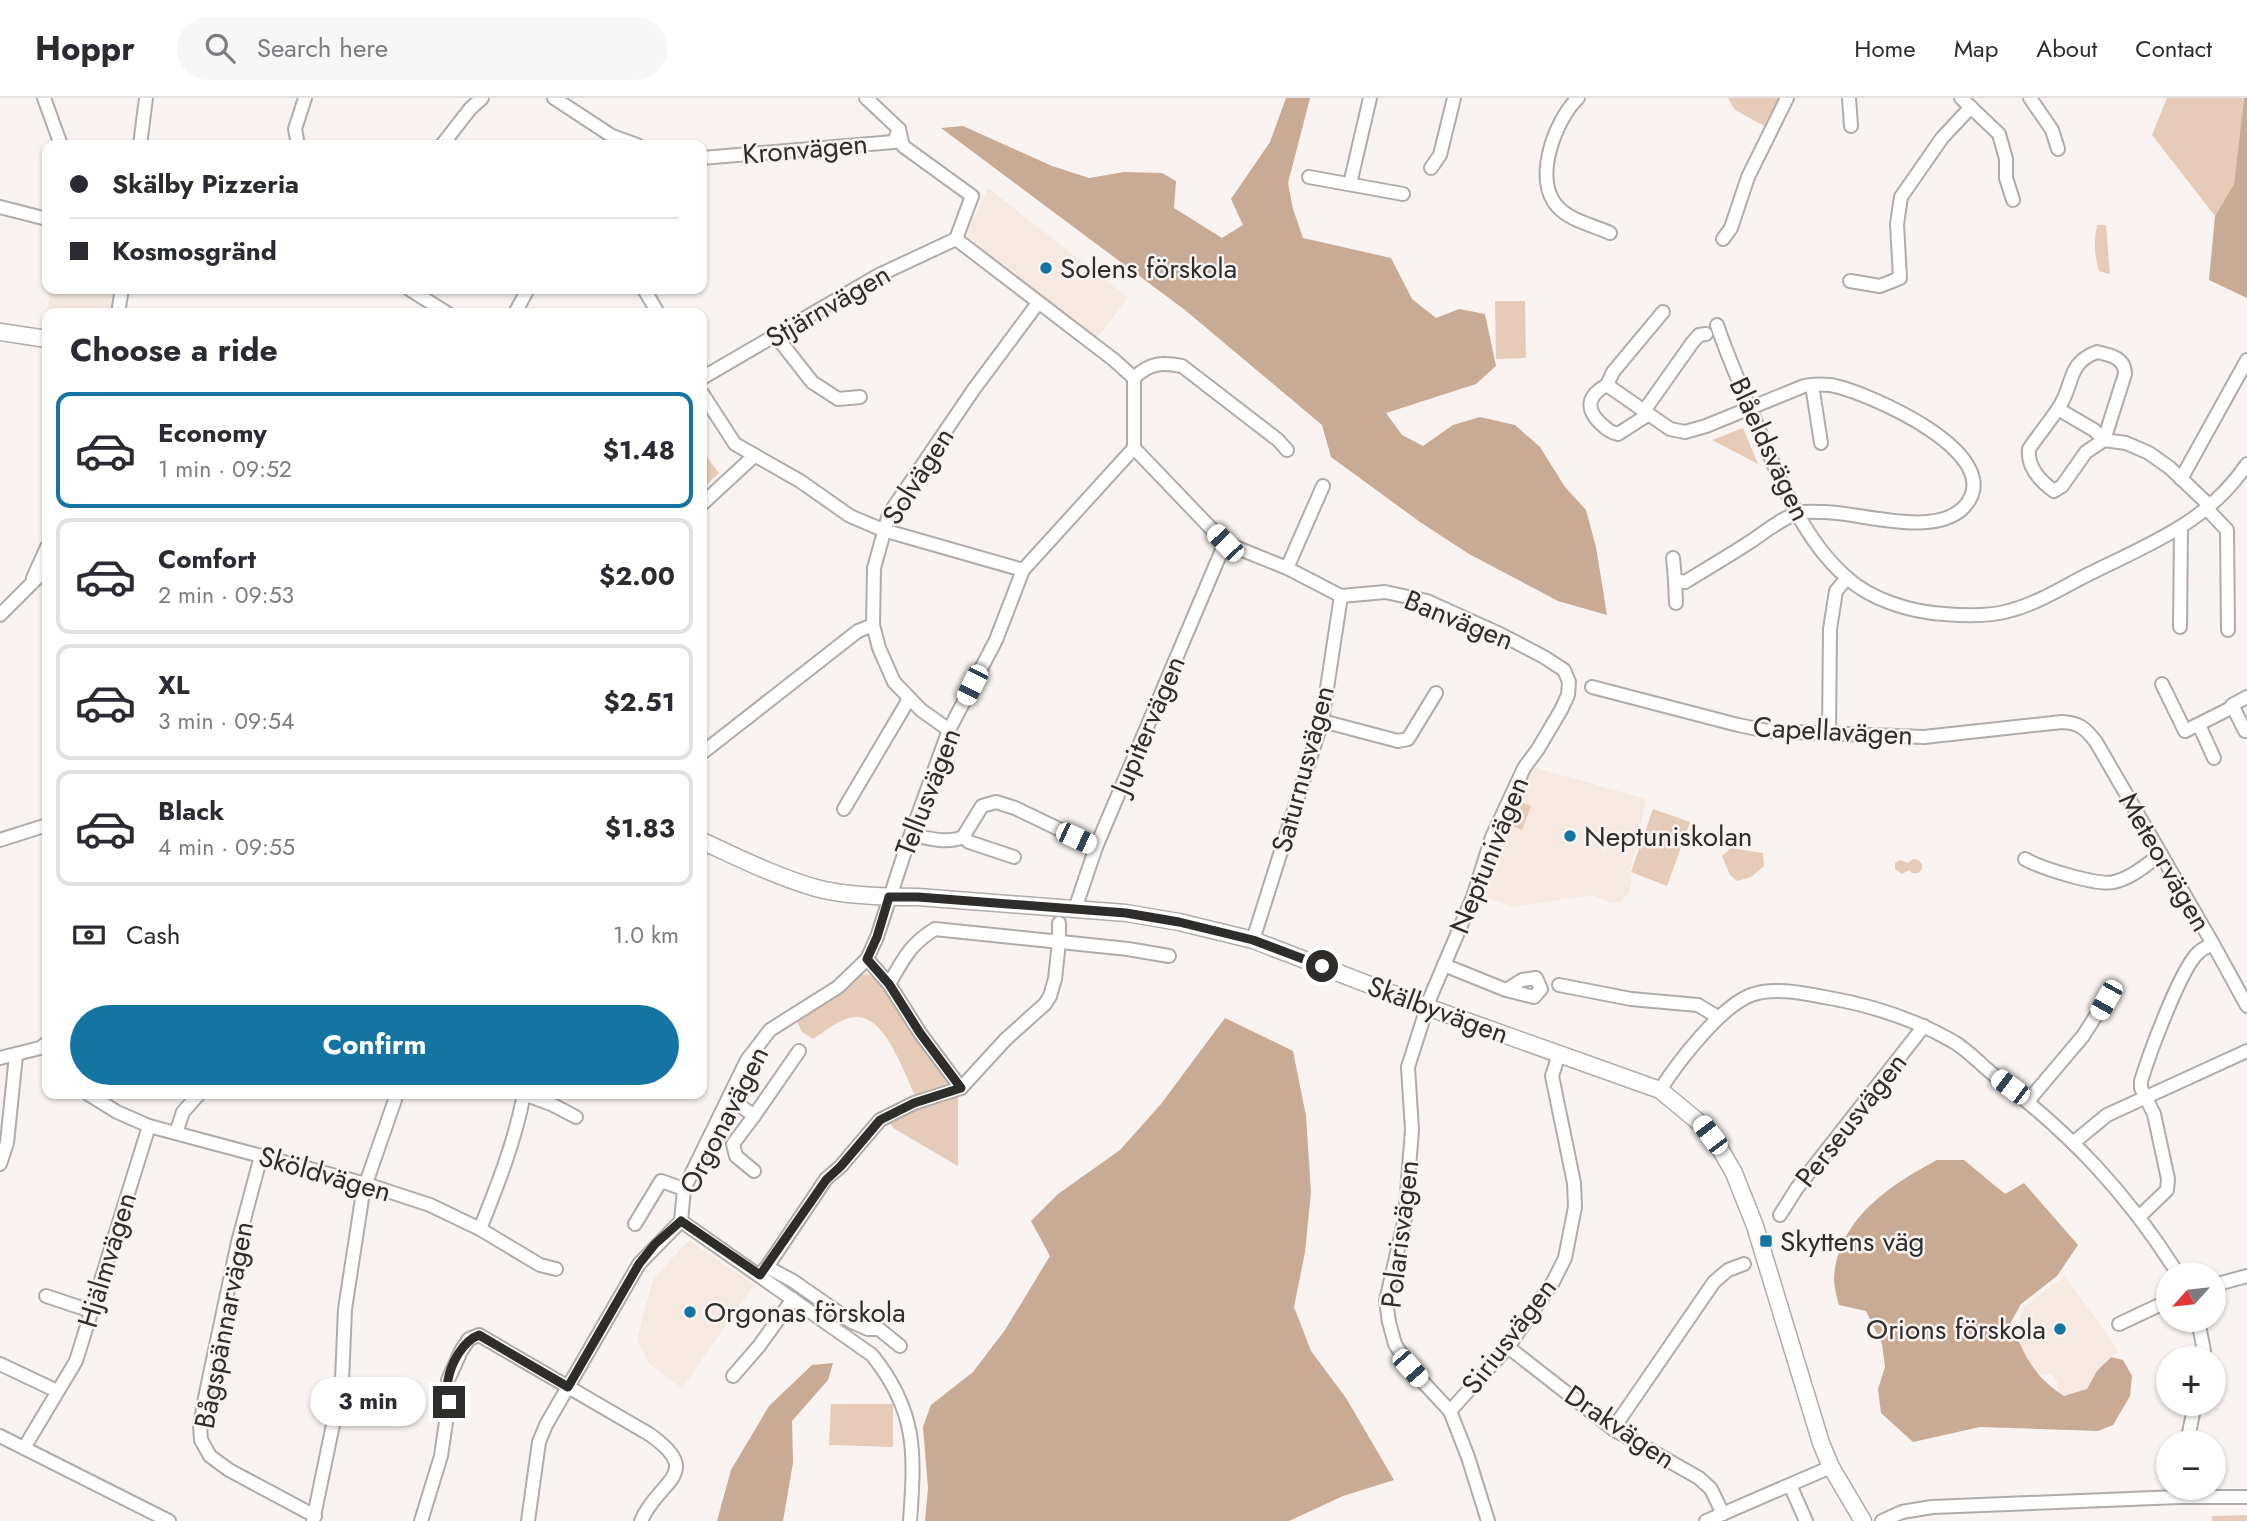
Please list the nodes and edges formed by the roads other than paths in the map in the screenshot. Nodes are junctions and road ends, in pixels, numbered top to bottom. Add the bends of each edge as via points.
1 (44, 98) edge
2 (146, 98) edge
3 (305, 98) edge
4 (482, 98) edge
5 (554, 98) edge
6 (866, 98) edge
7 (1370, 98) edge
8 (1454, 98) edge
9 (1578, 98) edge
10 (1787, 98) edge
11 (1849, 98) edge
12 (2031, 98) edge
13 (1966, 103) edge
14 (1851, 126) dead end
15 (899, 129) junction
16 (59, 140) edge
17 (140, 140) edge
18 (297, 140) edge
19 (446, 140) edge
20 (609, 140) edge
21 (2058, 149) dead end
22 (707, 158) edge
23 (1432, 168) dead end
24 (1309, 177) dead end
25 (1350, 184) junction
26 (1403, 194) dead end
27 (2013, 200) dead end
28 (0, 207) edge
29 (42, 218) edge
30 (1610, 233) dead end
31 (956, 239) junction
32 (1723, 239) dead end
33 (1850, 281) dead end
34 (417, 294) edge
35 (1038, 303) junction
36 (439, 308) edge
37 (1663, 312) dead end
38 (1717, 325) dead end
39 (0, 332) edge
40 (1706, 334) dead end
41 (776, 336) junction
42 (42, 338) edge
43 (2247, 359) edge
44 (707, 375) edge
45 (1134, 378) junction
46 (1812, 384) junction
47 (1607, 385) junction
48 (860, 397) dead end
49 (707, 401) edge
50 (1749, 407) junction
51 (2058, 409) junction
52 (1647, 413) junction
53 (2104, 440) junction
54 (1821, 443) dead end
55 (1134, 448) junction
56 (1287, 450) dead end
57 (754, 456) junction
58 (2247, 464) edge
59 (2181, 479) junction
60 (1323, 486) dead end
61 (707, 499) edge
62 (2208, 508) junction
63 (1798, 513) junction
64 (2181, 528) junction
65 (883, 530) junction
66 (1225, 543) junction
67 (42, 558) edge
68 (1672, 558) dead end
69 (1287, 568) junction
70 (1023, 570) junction
71 (42, 573) edge
72 (1847, 578) junction
73 (1675, 580) junction
74 (29, 585) junction
75 (1341, 596) junction
76 (1676, 603) dead end
77 (0, 615) edge
78 (873, 625) junction
79 (2180, 627) dead end
80 (2228, 630) dead end
81 (1564, 670) joint
82 (2162, 684) dead end
83 (1592, 687) dead end
84 (1436, 693) dead end
85 (2247, 697) edge
86 (909, 699) junction
87 (2233, 707) junction
88 (1322, 721) junction
89 (2077, 723) joint
90 (2199, 725) junction
91 (949, 730) junction
92 (2245, 732) dead end
93 (1829, 734) junction
94 (707, 749) edge
95 (2214, 758) dead end
96 (844, 809) dead end
97 (42, 827) edge
98 (911, 835) junction
99 (963, 837) junction
100 (0, 840) edge
101 (707, 843) edge
102 (1096, 847) junction
103 (2161, 854) junction
104 (1014, 856) dead end
105 (2025, 859) dead end
106 (889, 897) junction
107 (1074, 909) junction
108 (1059, 923) dead end
109 (1253, 940) junction
110 (1059, 942) junction
111 (2213, 944) junction
112 (1169, 956) dead end
113 (867, 959) junction
114 (1444, 965) junction
115 (889, 984) junction
116 (1559, 985) dead end
117 (1506, 990) dead end
118 (2106, 1000) dead end
119 (2247, 1006) edge
120 (1427, 1007) junction
121 (1718, 1017) junction
122 (1924, 1026) junction
123 (42, 1047) edge
124 (799, 1051) dead end
125 (2247, 1051) edge
126 (1559, 1054) junction
127 (16, 1055) junction
128 (0, 1058) edge
129 (961, 1088) junction
130 (1660, 1090) junction
131 (729, 1097) junction
132 (2146, 1098) junction
133 (97, 1099) edge
134 (195, 1099) edge
135 (395, 1099) edge
136 (523, 1099) edge
137 (538, 1099) edge
138 (2028, 1101) junction
139 (754, 1116) junction
140 (576, 1117) dead end
141 (149, 1126) junction
142 (176, 1133) junction
143 (2073, 1143) junction
144 (261, 1156) junction
145 (0, 1164) edge
146 (754, 1171) dead end
147 (366, 1184) junction
148 (684, 1189) junction
149 (1780, 1214) dead end
150 (2140, 1216) junction
151 (681, 1221) junction
152 (635, 1224) dead end
153 (480, 1229) junction
154 (2170, 1262) edge
155 (1744, 1264) dead end
156 (556, 1269) dead end
157 (763, 1271) junction
158 (2247, 1276) edge
159 (2226, 1282) edge
160 (46, 1296) dead end
161 (793, 1299) junction
162 (2156, 1307) edge
163 (91, 1311) junction
164 (2119, 1324) dead end
165 (901, 1346) dead end
166 (1508, 1347) junction
167 (0, 1364) edge
168 (733, 1376) dead end
169 (568, 1387) junction
170 (57, 1391) junction
171 (1450, 1411) junction
172 (1613, 1429) junction
173 (0, 1436) edge
174 (24, 1448) junction
175 (1831, 1466) junction
176 (1790, 1485) junction
177 (2156, 1493) edge
178 (2226, 1495) edge
179 (2247, 1497) edge
180 (1723, 1514) junction
181 (314, 1518) edge
182 (169, 1521) edge
183 (421, 1521) edge
184 (528, 1521) edge
185 (641, 1521) edge
186 (910, 1521) edge
187 (1488, 1521) edge
188 (1706, 1521) edge
189 (1806, 1521) edge
190 (1863, 1521) edge
191 (1882, 1521) edge

1 - 16 street
2 - 17 street
3 - 18 street via 295,129
4 - 19 street
5 - 20 street
6 - 15 street
7 - 25 street
8 - 23 street via 1440,155
9 - 30 street via 1567,108 1549,154 1549,193 1566,214
10 - 32 street
11 - 14 street
12 - 21 street via 2052,130
13 - 27 street via 1999,134
13 - 33 street via 1901,197 1897,225 1900,278 1880,286
15 - 22 street, Kronvägen via 894,142
15 - 31 street via 903,146 972,196
24 - 25 street
25 - 26 street
28 - 29 street
31 - 35 street
31 - 41 street, Stjärnvägen via 879,275
34 - 36 street
35 - 45 street
35 - 65 street, Solvägen via 888,514
37 - 47 street
38 - 50 street, Blåeldsvägen
39 - 42 street
40 - 52 street via 1695,339
41 - 44 street, Stjärnvägen
41 - 48 street via 812,382 838,398
43 - 59 street
45 - 55 street
45 - 56 street via 1162,362 1182,366
46 - 50 street
46 - 54 street
46 - 63 street via 1832,385 1922,423 1966,463 1973,487 1962,509 1930,523
47 - 52 street
47 - 52 street via 1593,396 1590,406 1610,433 1618,434
49 - 57 street via 735,444
50 - 52 street via 1685,432 1670,429
50 - 63 street, Blåeldsvägen
51 - 53 street
51 - 53 street via 2028,457 2035,473 2054,491 2086,452
51 - 53 street via 2080,361 2097,352 2120,360 2125,374
53 - 59 street via 2149,453
55 - 66 street
55 - 70 street, Tellusvägen
57 - 61 street
57 - 65 street via 850,516
58 - 62 street, Blåeldsvägen
59 - 62 street
60 - 69 street
62 - 64 street, Blåeldsvägen
62 - 80 street via 2227,530
63 - 72 street, Blåeldsvägen via 1811,538
63 - 73 street via 1685,582
64 - 72 street, Blåeldsvägen via 2041,599 2010,611 1973,617 1921,612 1885,601
64 - 79 street
65 - 70 street
65 - 78 street, Solvägen via 874,568
66 - 69 street
66 - 102 street, Jupitervägen
67 - 74 street
68 - 73 street
69 - 75 street
70 - 91 street, Tellusvägen via 996,640
71 - 74 street
72 - 93 street via 1836,591 1830,629
73 - 76 street
74 - 77 street
75 - 81 street, Banvägen via 1385,592 1427,601
75 - 88 street, Saturnusvägen
78 - 86 street, Solvägen via 894,682
78 - 94 street via 858,631
81 - 114 street, Neptunivägen via 1568,695 1524,768 1497,825
82 - 90 street via 2185,732
83 - 93 street, Capellavägen via 1768,731
84 - 88 street via 1408,739 1398,741
85 - 87 street
86 - 91 street, Solvägen
86 - 96 street
87 - 90 street
87 - 92 street
88 - 109 street, Saturnusvägen
89 - 93 street, Capellavägen via 1924,737
89 - 103 street, Meteorvägen via 2096,742
90 - 95 street
91 - 98 street, Tellusvägen
97 - 100 street
98 - 99 street via 952,841
98 - 106 street, Tellusvägen
99 - 102 street via 982,806 996,802
99 - 104 street
101 - 106 street, Skälbyvägen via 818,889
102 - 107 street, Jupitervägen
103 - 105 street via 2114,882 2087,879
103 - 111 street, Meteorvägen
106 - 107 street, Skälbyvägen
106 - 113 street, Orgonavägen
107 - 109 street, Skälbyvägen via 1179,922
108 - 110 street
109 - 120 street, Skälbyvägen
110 - 112 street
110 - 115 street via 934,929 909,950
110 - 129 street via 1050,996
111 - 119 street, Meteorvägen
111 - 132 street via 2191,962 2169,1008 2141,1081
113 - 115 street
113 - 131 street, Orgonavägen via 838,987 770,1030 747,1060
114 - 117 street
114 - 120 street, Neptunivägen
115 - 129 street
116 - 121 street via 1631,999 1698,1005
118 - 138 street via 2083,1036
120 - 126 street, Skälbyvägen
120 - 171 street, Polarisvägen via 1408,1067 1412,1130 1405,1219 1386,1301 1395,1344 1410,1368
121 - 122 street via 1750,995 1772,991 1862,1004
121 - 130 street
122 - 138 street via 1957,1044
122 - 149 street, Perseusvägen
123 - 127 street
124 - 139 street
125 - 132 street
126 - 130 street, Skälbyvägen
126 - 166 street, Siriusvägen via 1552,1076 1574,1183 1571,1233 1553,1282
127 - 128 street
127 - 145 street via 7,1143
129 - 157 street via 880,1120 826,1180
130 - 175 street, Skälbyvägen via 1702,1124 1734,1173
131 - 139 street
131 - 148 street, Orgonavägen
132 - 143 street via 2107,1115
132 - 150 street via 2154,1114 2168,1179 2167,1190
133 - 141 street, Sköldvägen
134 - 142 street via 183,1112
135 - 147 street
136 - 153 street via 508,1160
137 - 140 street
138 - 143 street
139 - 146 street via 733,1144 736,1156
141 - 142 street, Sköldvägen
141 - 163 street, Hjälmvägen
142 - 144 street, Sköldvägen
143 - 150 street
144 - 147 street, Sköldvägen
144 - 181 street, Bågspännarvägen via 208,1380 201,1440 204,1449 229,1470
147 - 153 street, Sköldvägen via 430,1205
147 - 181 street via 347,1296 342,1381
148 - 151 street, Orgonavägen
148 - 152 street via 661,1181
150 - 154 street
151 - 157 street
151 - 169 street, Orgonavägen via 639,1264
153 - 156 street, Sköldvägen via 540,1265
155 - 172 street via 1714,1282
157 - 161 street
157 - 165 street via 793,1281 852,1322 879,1329
158 - 159 street
160 - 163 street
161 - 168 street
161 - 186 street via 872,1354 890,1377 909,1423
162 - 164 street
163 - 170 street, Hjälmvägen via 76,1361
166 - 171 street, Siriusvägen
166 - 172 street, Drakvägen
167 - 170 street
169 - 183 street via 479,1335 469,1339 448,1380 441,1456
169 - 184 street, Orgonavägen via 540,1442
169 - 185 street via 649,1434 676,1459 676,1474
170 - 174 street, Hjälmvägen
171 - 187 street, Polarisvägen
172 - 180 street, Drakvägen via 1699,1479 1711,1489
173 - 174 street
174 - 182 street
175 - 176 street
175 - 190 street, Skälbyvägen
176 - 180 street
176 - 189 street
177 - 191 street via 1932,1507
178 - 179 street
180 - 188 street

